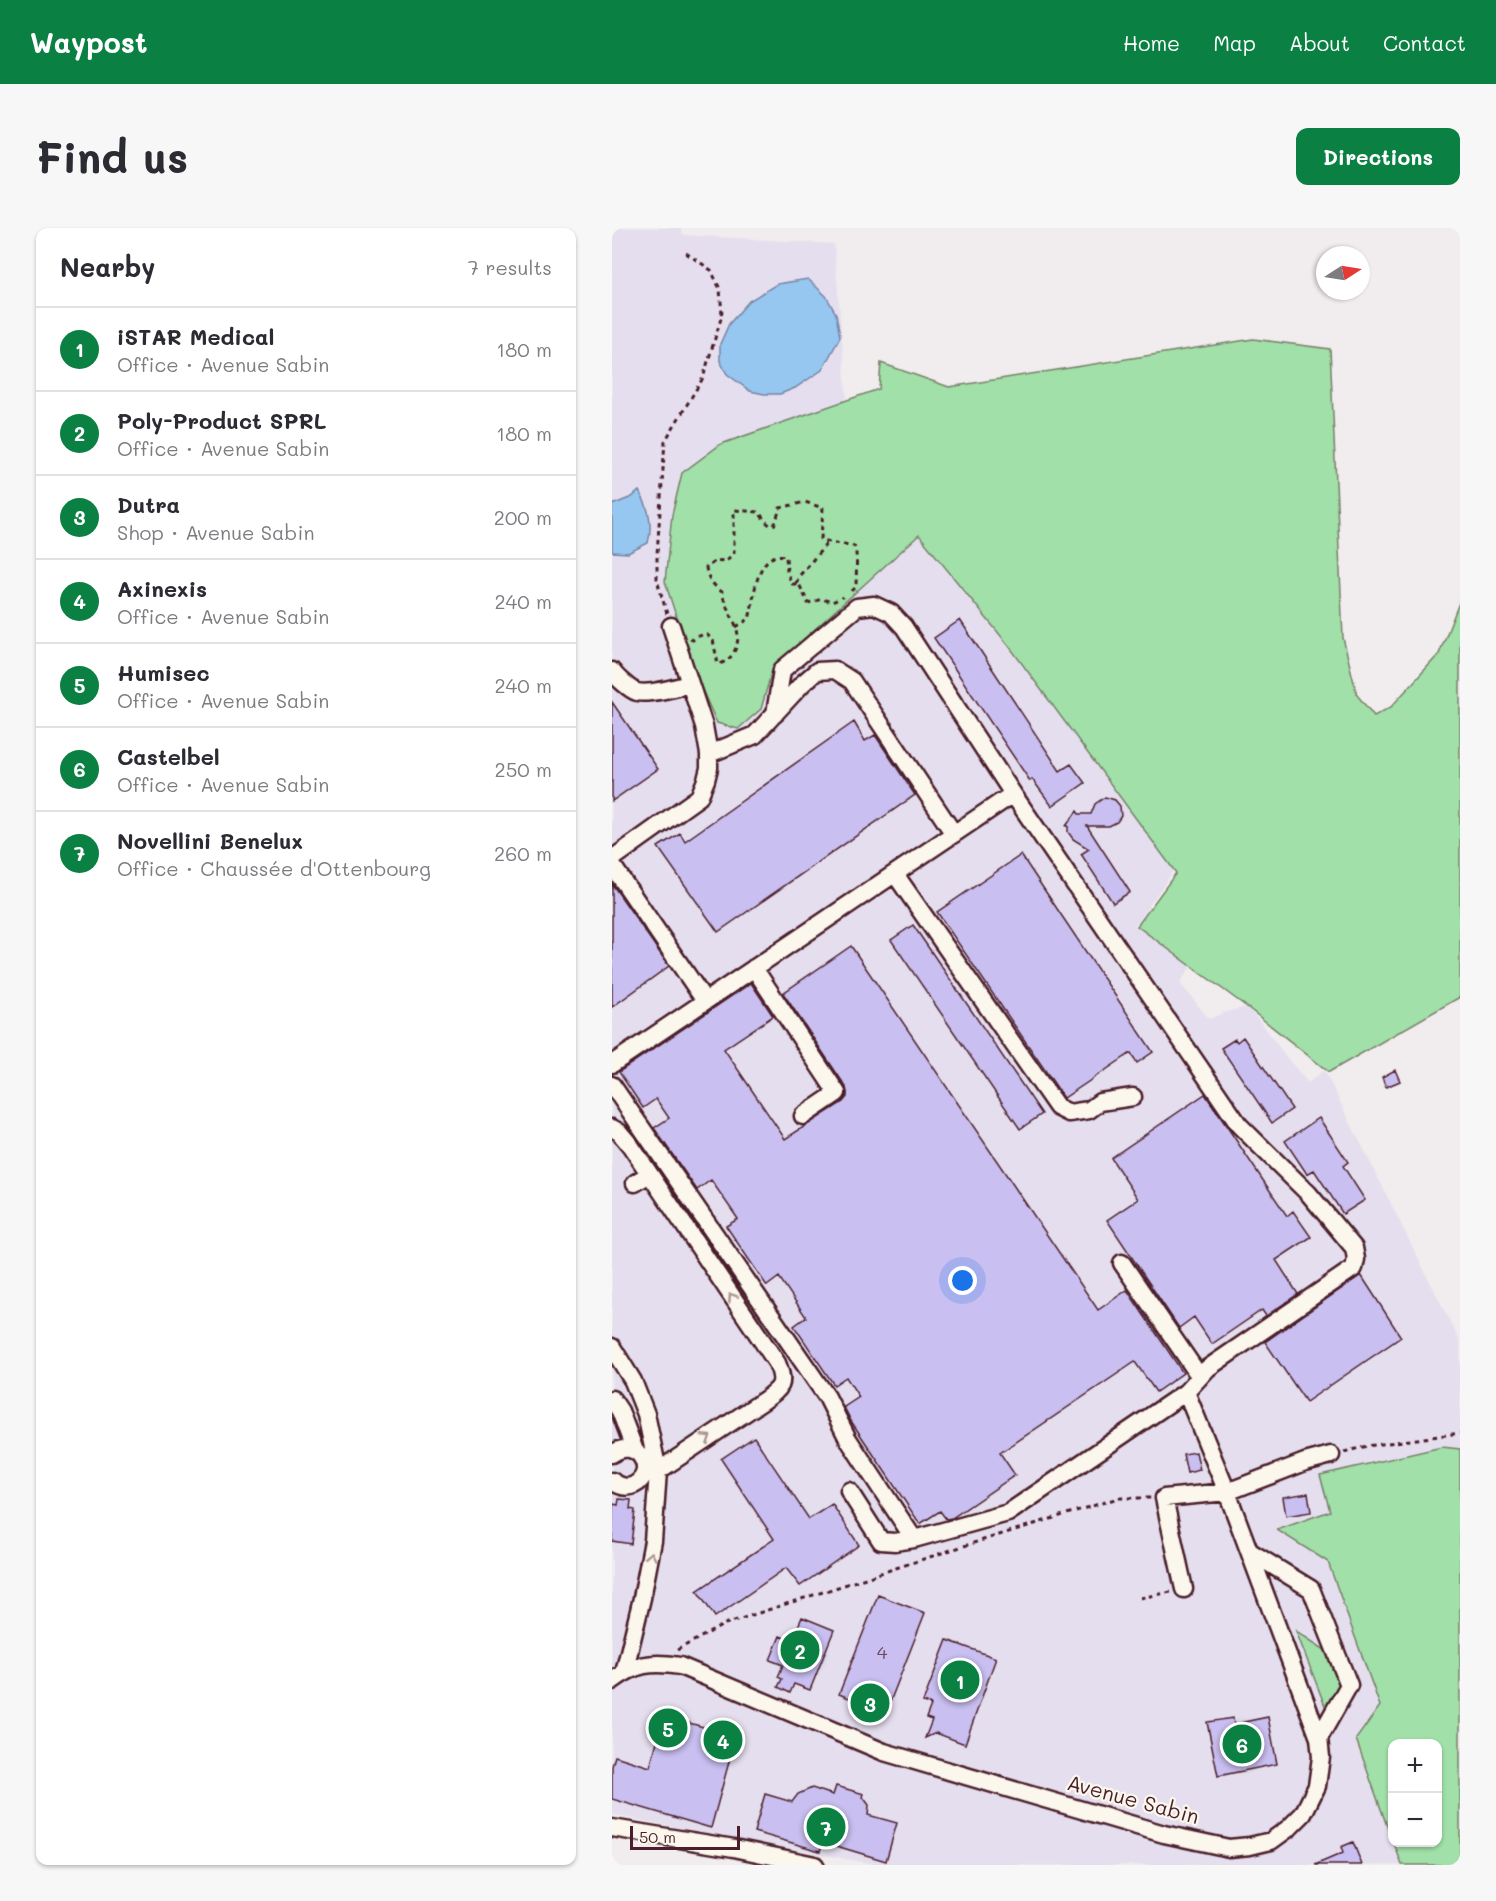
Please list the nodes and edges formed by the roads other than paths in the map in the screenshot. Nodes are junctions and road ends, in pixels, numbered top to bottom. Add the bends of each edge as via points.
1 (677, 631) road end
2 (612, 671) edge
3 (689, 684) junction
4 (775, 714) junction
5 (710, 754) junction
6 (1013, 794) junction
7 (954, 834) junction
8 (612, 859) edge
9 (612, 865) edge
10 (895, 874) junction
11 (754, 968) junction
12 (705, 1001) junction
13 (612, 1064) edge
14 (612, 1085) edge
15 (1133, 1097) dead end
16 (803, 1116) dead end
17 (612, 1128) edge
18 (1122, 1263) dead end
19 (612, 1347) edge
20 (1200, 1377) junction
21 (1186, 1392) junction
22 (612, 1399) edge
23 (635, 1451) junction
24 (612, 1453) edge
25 (1331, 1455) road end
26 (651, 1469) junction
27 (612, 1481) edge
28 (849, 1491) dead end
29 (1227, 1492) junction
30 (914, 1539) junction
31 (1250, 1551) junction
32 (1184, 1589) road end
33 (618, 1677) edge
34 (1319, 1738) junction
35 (612, 1828) edge
36 (815, 1865) edge

1 - 3 street
2 - 3 street via 638,692
3 - 5 street
4 - 5 street via 755,735
4 - 6 street via 782,670 857,608 874,605 891,613 904,627
4 - 7 street via 817,671 835,670 852,681
5 - 8 street via 699,797
6 - 7 street
6 - 20 street via 1239,1125 1309,1194 1354,1248 1354,1268
7 - 10 street
9 - 12 street
10 - 11 street
10 - 15 street via 1057,1107 1069,1113 1089,1110 1100,1102
11 - 12 street
11 - 16 street via 837,1093
12 - 13 street
14 - 30 street via 827,1397 848,1439
26 -> 17 street via 777,1392 782,1375 642,1178 624,1139
18 - 20 street
19 - 26 street via 646,1414
20 - 21 street
21 - 29 street, Avenue Sabin
21 - 30 street via 1008,1514
22 - 23 street
23 - 24 street via 623,1449
23 - 26 street
25 - 29 street
26 - 27 street via 636,1484 624,1487
33 -> 26 street via 642,1598 653,1541
28 - 30 street via 881,1541
29 - 31 street, Avenue Sabin
29 - 32 street via 1164,1498
31 - 34 street, Avenue Sabin
31 - 34 street via 1311,1589 1349,1685
33 - 34 street, Avenue Sabin via 642,1665 680,1666 884,1752 1164,1834 1229,1848 1272,1841 1303,1814 1317,1786 1322,1757
35 - 36 street

